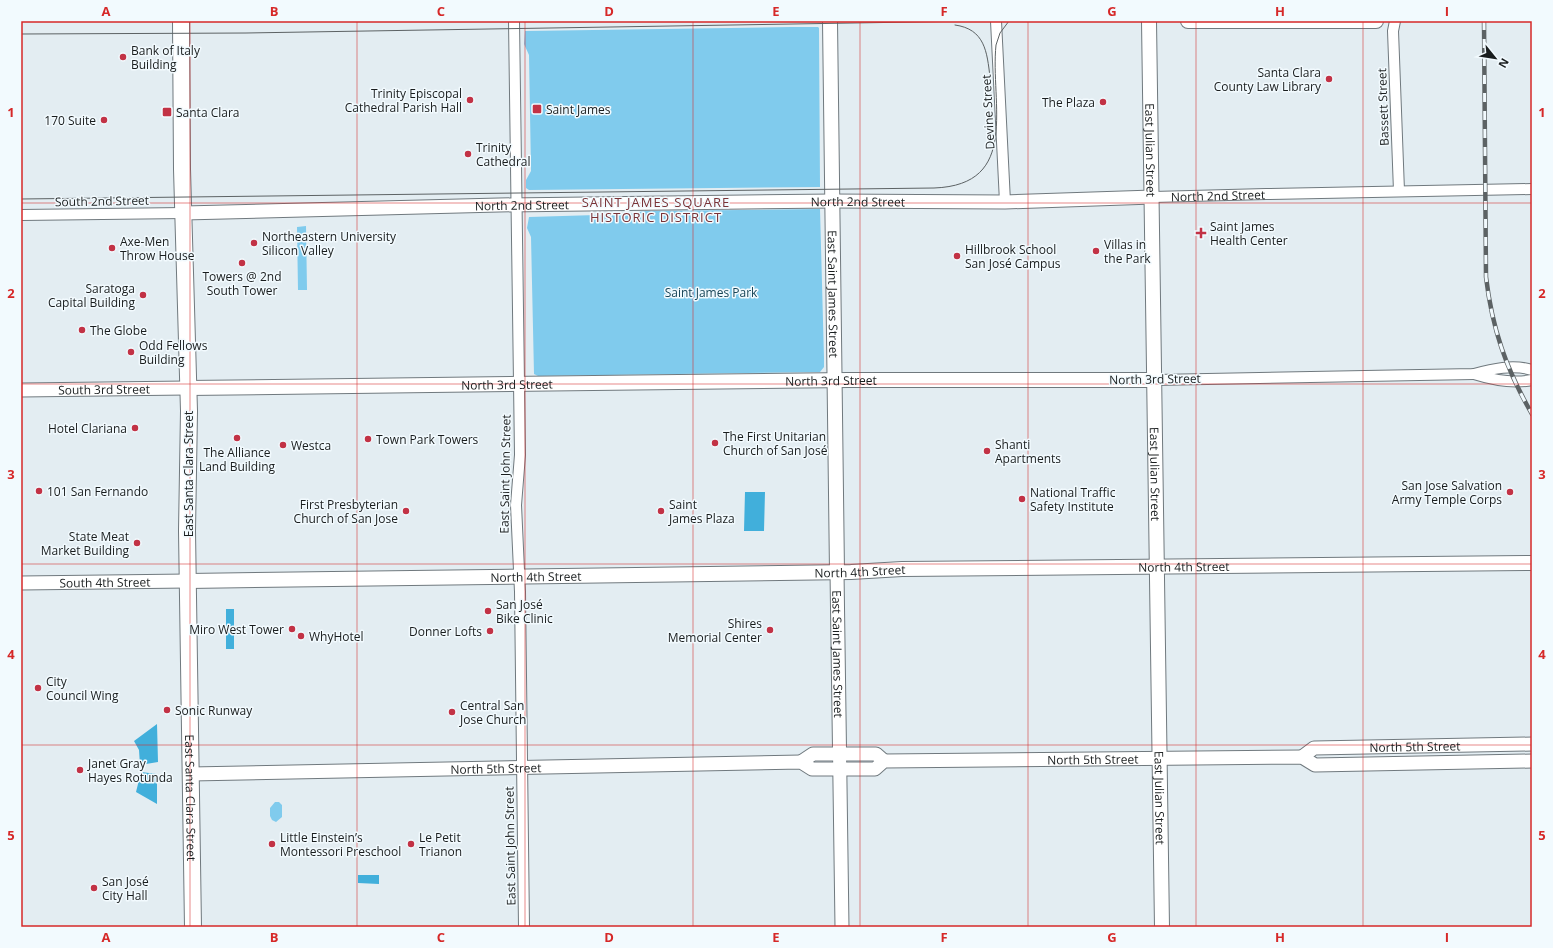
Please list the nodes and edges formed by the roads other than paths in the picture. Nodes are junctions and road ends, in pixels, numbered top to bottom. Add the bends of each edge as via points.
1 (181, 21) edge
2 (514, 21) edge
3 (830, 21) edge
4 (996, 21) edge
5 (1149, 21) edge
6 (1188, 21) edge
7 (1376, 21) edge
8 (1395, 21) edge
9 (1532, 189) edge
10 (1399, 192) junction
11 (1153, 198) junction
12 (833, 201) junction
13 (1005, 202) junction
14 (518, 205) junction
15 (184, 213) junction
16 (21, 215) edge
17 (1532, 370) edge
18 (1474, 374) junction
19 (835, 380) junction
20 (1154, 380) junction
21 (1532, 380) edge
22 (520, 385) junction
23 (187, 388) junction
24 (21, 390) edge
25 (1532, 563) edge
26 (1158, 567) junction
27 (837, 572) junction
28 (518, 577) junction
29 (188, 581) junction
30 (21, 583) edge
31 (1532, 744) edge
32 (840, 754) junction
33 (1302, 757) junction
34 (1160, 759) junction
35 (884, 761) junction
36 (1532, 761) edge
37 (802, 762) junction
38 (522, 767) junction
39 (840, 769) junction
40 (191, 774) junction
41 (193, 927) edge
42 (524, 927) edge
43 (842, 927) edge
44 (1162, 927) edge

1 - 15 main road, East Santa Clara Street
2 - 14 street, East Saint John Street
3 - 12 main road, East Saint James Street
4 - 13 street, Devine Street
5 - 11 main road, East Julian Street
6 - 7 main road
8 - 10 street, Bassett Street via 1393,31
9 - 10 street, North 2nd Street
10 - 11 street, North 2nd Street
11 - 13 street, North 2nd Street
11 - 20 main road, East Julian Street
12 - 13 street, North 2nd Street
12 - 14 street, North 2nd Street
12 - 19 main road, East Saint James Street
14 - 15 street, North 2nd Street
14 - 22 street, East Saint John Street
15 - 16 street, South 2nd Street
15 - 23 main road, East Santa Clara Street
17 - 18 street, North 3rd Street via 1494,368
18 - 20 street, North 3rd Street
18 - 21 street, North 3rd Street via 1494,381
19 - 20 main road, North 3rd Street
19 - 22 main road, North 3rd Street
19 - 27 main road, East Saint James Street
20 - 26 main road, East Julian Street
22 - 23 main road, North 3rd Street
22 - 28 street, East Saint John Street via 520,455 516,505
23 - 24 street, South 3rd Street
23 - 29 main road, East Santa Clara Street
25 - 26 main road, North 4th Street
26 - 27 main road, North 4th Street
26 - 34 main road, East Julian Street
27 - 28 main road, North 4th Street
27 - 32 street, East Saint James Street
28 - 29 main road, North 4th Street
28 - 38 street, East Saint John Street
29 - 30 street, South 4th Street
29 - 40 main road, East Santa Clara Street
31 - 33 street, North 5th Street via 1314,748
32 - 35 street, North 5th Street via 876,754
32 - 37 street, North 5th Street via 813,754
32 - 39 street, East Saint James Street
33 - 34 street, North 5th Street
33 - 36 street, North 5th Street via 1315,765
34 - 35 street, North 5th Street
34 - 44 main road, East Julian Street
35 - 39 street, North 5th Street via 875,769
37 - 38 street, North 5th Street
37 - 39 street, North 5th Street via 812,769
38 - 40 street, North 5th Street
38 - 42 street, East Saint John Street
39 - 43 street, East Saint James Street
40 - 41 main road, East Santa Clara Street

